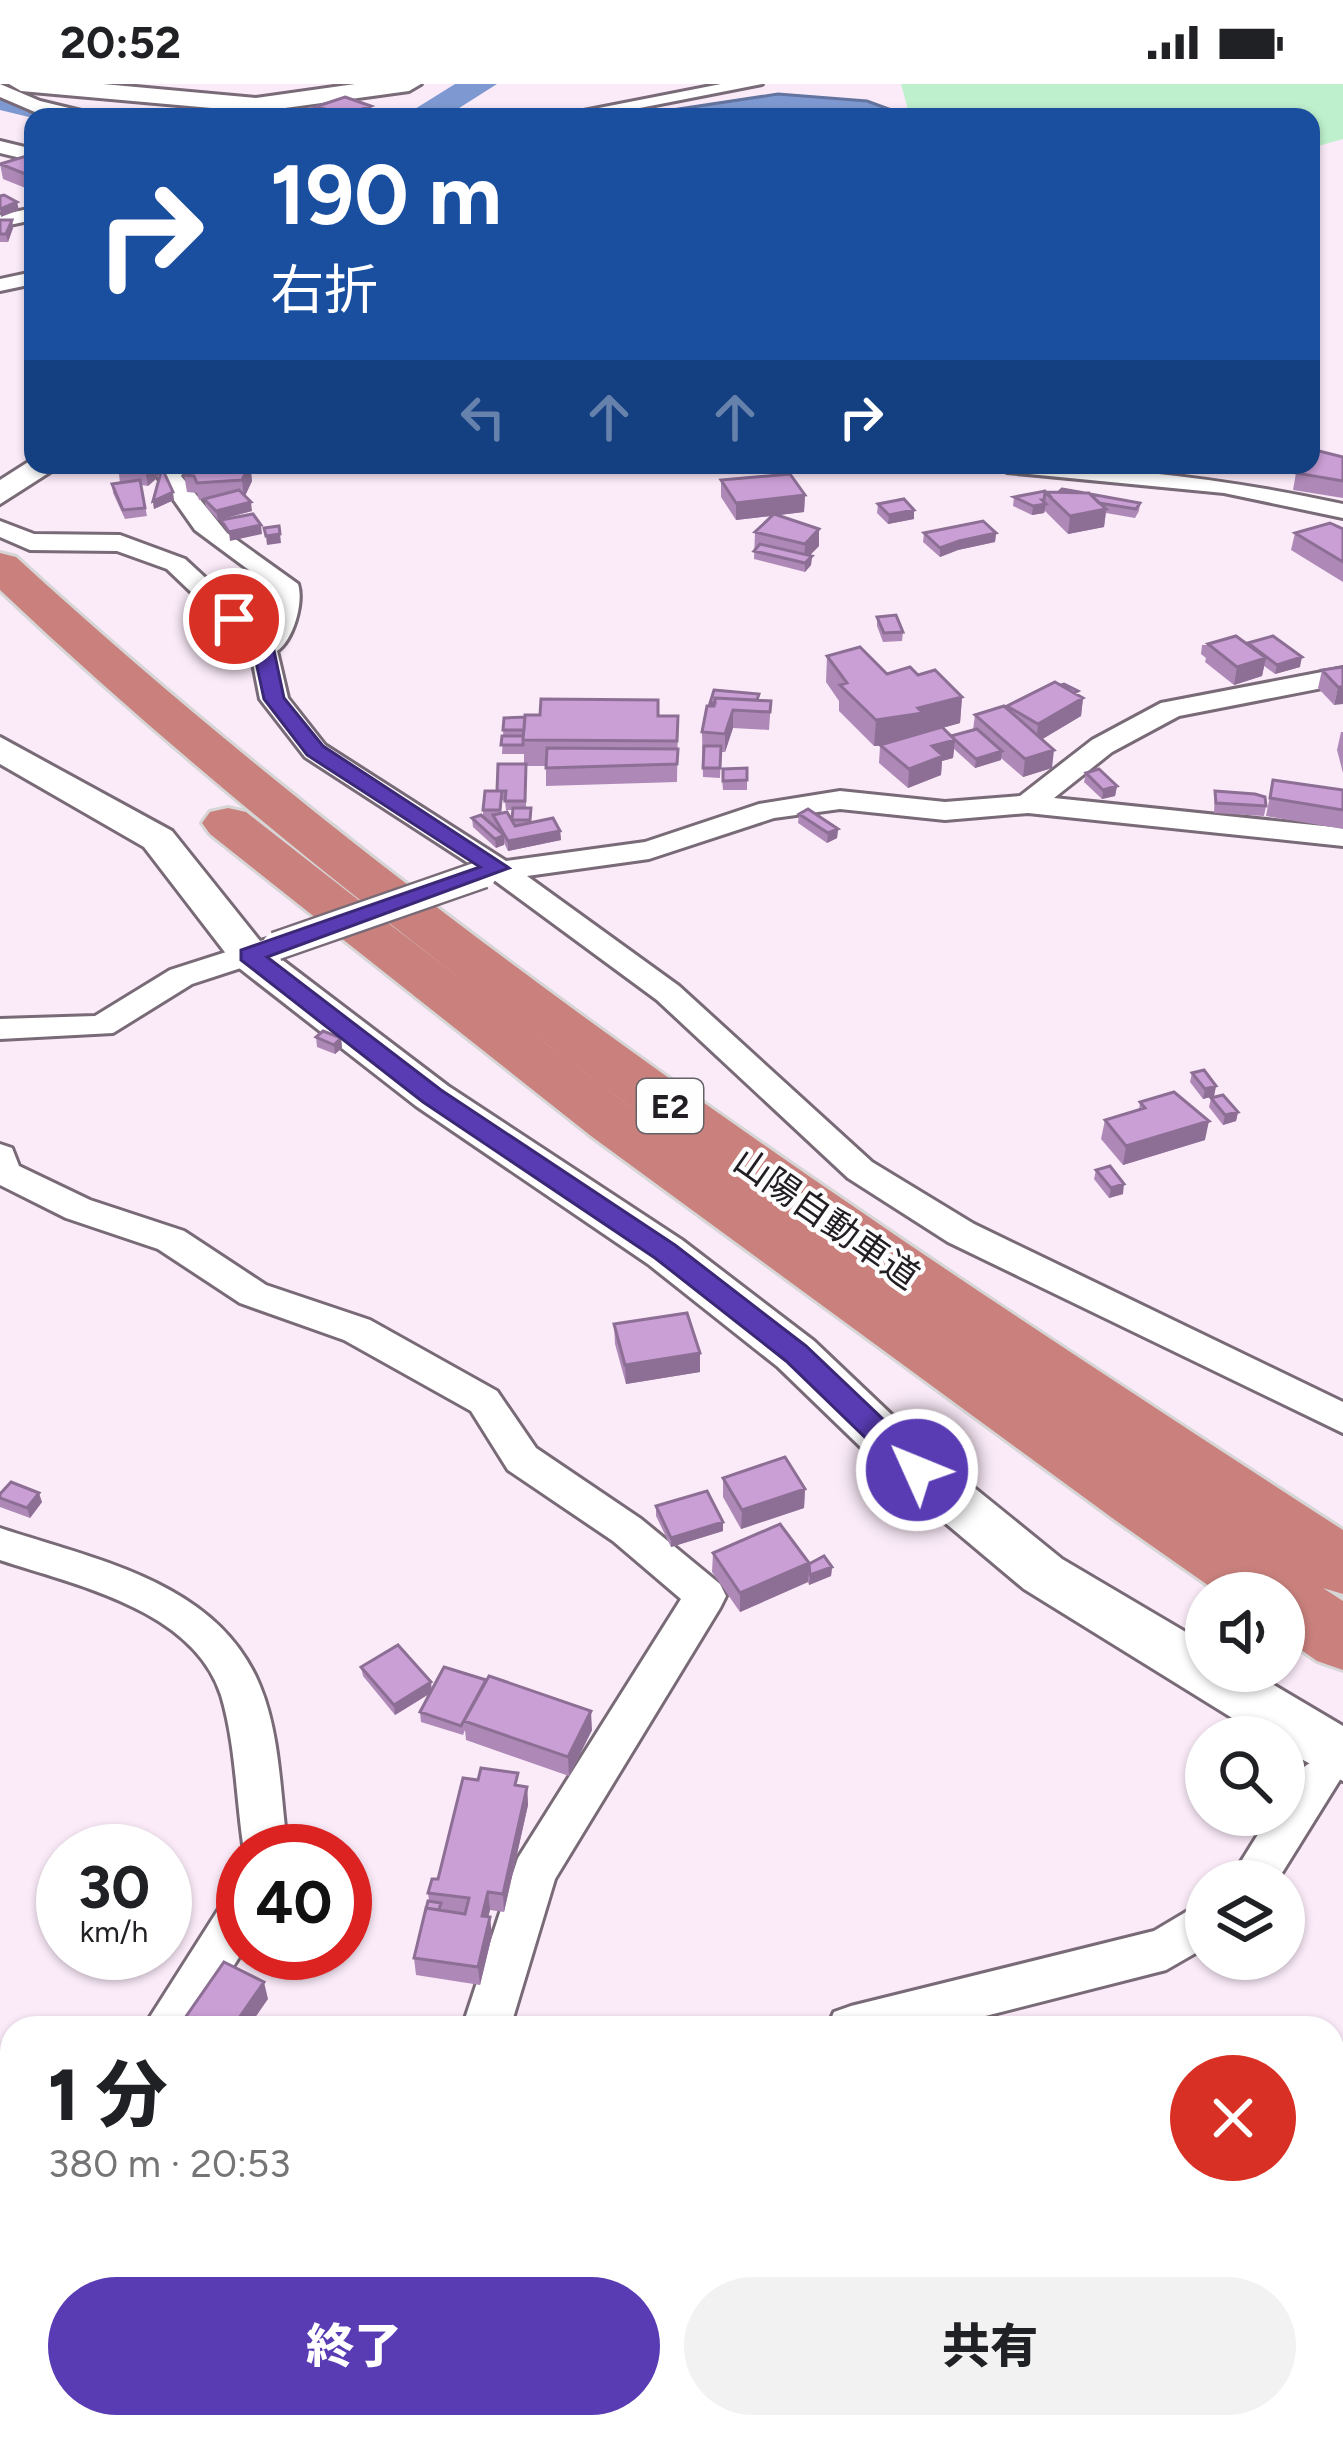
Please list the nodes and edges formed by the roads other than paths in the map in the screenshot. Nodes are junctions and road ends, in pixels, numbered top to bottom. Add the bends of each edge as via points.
1 (21, 84) edge
2 (409, 84) edge
3 (753, 84) edge
4 (0, 90) edge
5 (323, 98) junction
6 (46, 108) edge
7 (318, 108) edge
8 (614, 108) edge
9 (31, 474) edge
10 (170, 474) edge
11 (1100, 474) edge
12 (0, 494) edge
13 (1343, 511) edge
14 (0, 528) edge
15 (11, 594) edge
16 (263, 646) junction
17 (1343, 676) edge
18 (0, 748) edge
19 (1028, 804) junction
20 (1343, 837) edge
21 (491, 871) junction
22 (263, 950) junction
23 (0, 1029) edge
24 (0, 1156) edge
25 (1343, 1419) edge
26 (0, 1544) edge
27 (1343, 1566) edge
28 (1243, 1572) edge
29 (1305, 1614) edge
30 (1343, 1640) edge
31 (1331, 1767) edge
32 (262, 1824) edge
33 (1267, 1860) edge
34 (1185, 1936) edge
35 (216, 1953) edge
36 (175, 2016) edge
37 (490, 2016) edge
38 (899, 2016) edge

1 - 5 street via 199,102
2 - 5 street
3 - 8 street
4 - 6 street
5 - 7 street
9 - 12 street
10 - 16 street via 178,495 239,559 285,584 289,596 273,644
11 - 13 street via 1224,486
14 - 16 street via 30,542 144,548 176,564
15 - 27 highway, 山陽自動車道 / E2 via 714,1140
15 - 28 highway, 山陽自動車道 / E2 via 222,818 650,1155
16 - 21 street via 274,699 315,751
17 - 19 street via 1171,709 1102,746
18 - 22 street via 158,838
19 - 20 street
19 - 21 street via 945,811 840,800 769,810 649,850
21 - 22 street, bridge
21 - 25 street via 668,993 860,1170 961,1233
22 - 23 street via 181,977 101,1026
22 - 31 street via 432,1096 665,1252 796,1354 917,1470 1043,1574
24 - 37 street via 3,1172 78,1209 171,1240 253,1294 358,1330 484,1401 522,1459 628,1530 705,1596 534,1871
26 - 32 street via 154,1600 197,1626 239,1686
29 - 30 highway
31 - 33 street
34 - 38 street via 1166,1949
35 - 36 street

